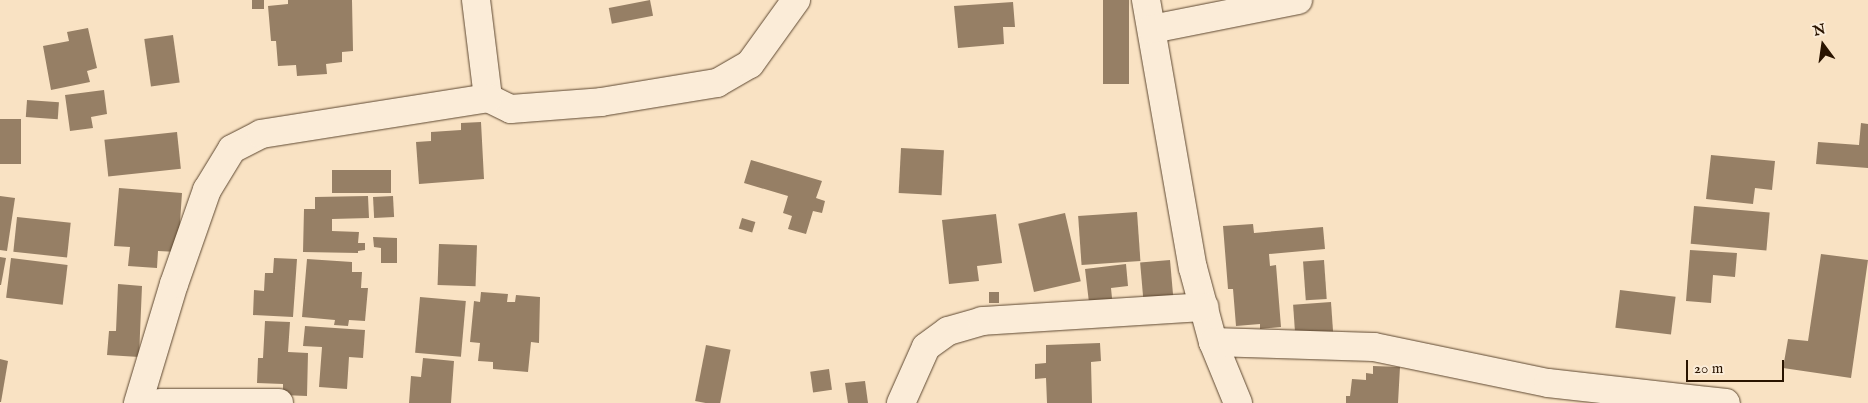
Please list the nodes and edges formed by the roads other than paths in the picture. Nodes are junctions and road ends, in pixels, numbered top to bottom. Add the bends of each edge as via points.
1 (476, 0) edge
2 (796, 0) edge
3 (1146, 0) edge
4 (1298, 0) edge
5 (1152, 29) junction
6 (488, 98) junction
7 (1205, 307) junction
8 (1213, 342) junction
9 (138, 403) edge
10 (160, 403) edge
11 (279, 403) edge
12 (901, 403) edge
13 (1238, 403) edge
14 (1726, 403) edge

1 - 6 street
2 - 6 street via 750,64 717,83 601,102 531,108 511,108
3 - 5 street
4 - 5 street
5 - 7 street via 1193,268
6 - 9 street via 261,134 232,148 208,190 174,284
7 - 8 street
7 - 12 street via 982,321 948,331 926,347
8 - 13 street
8 - 14 street via 1374,347 1548,383
10 - 11 street

